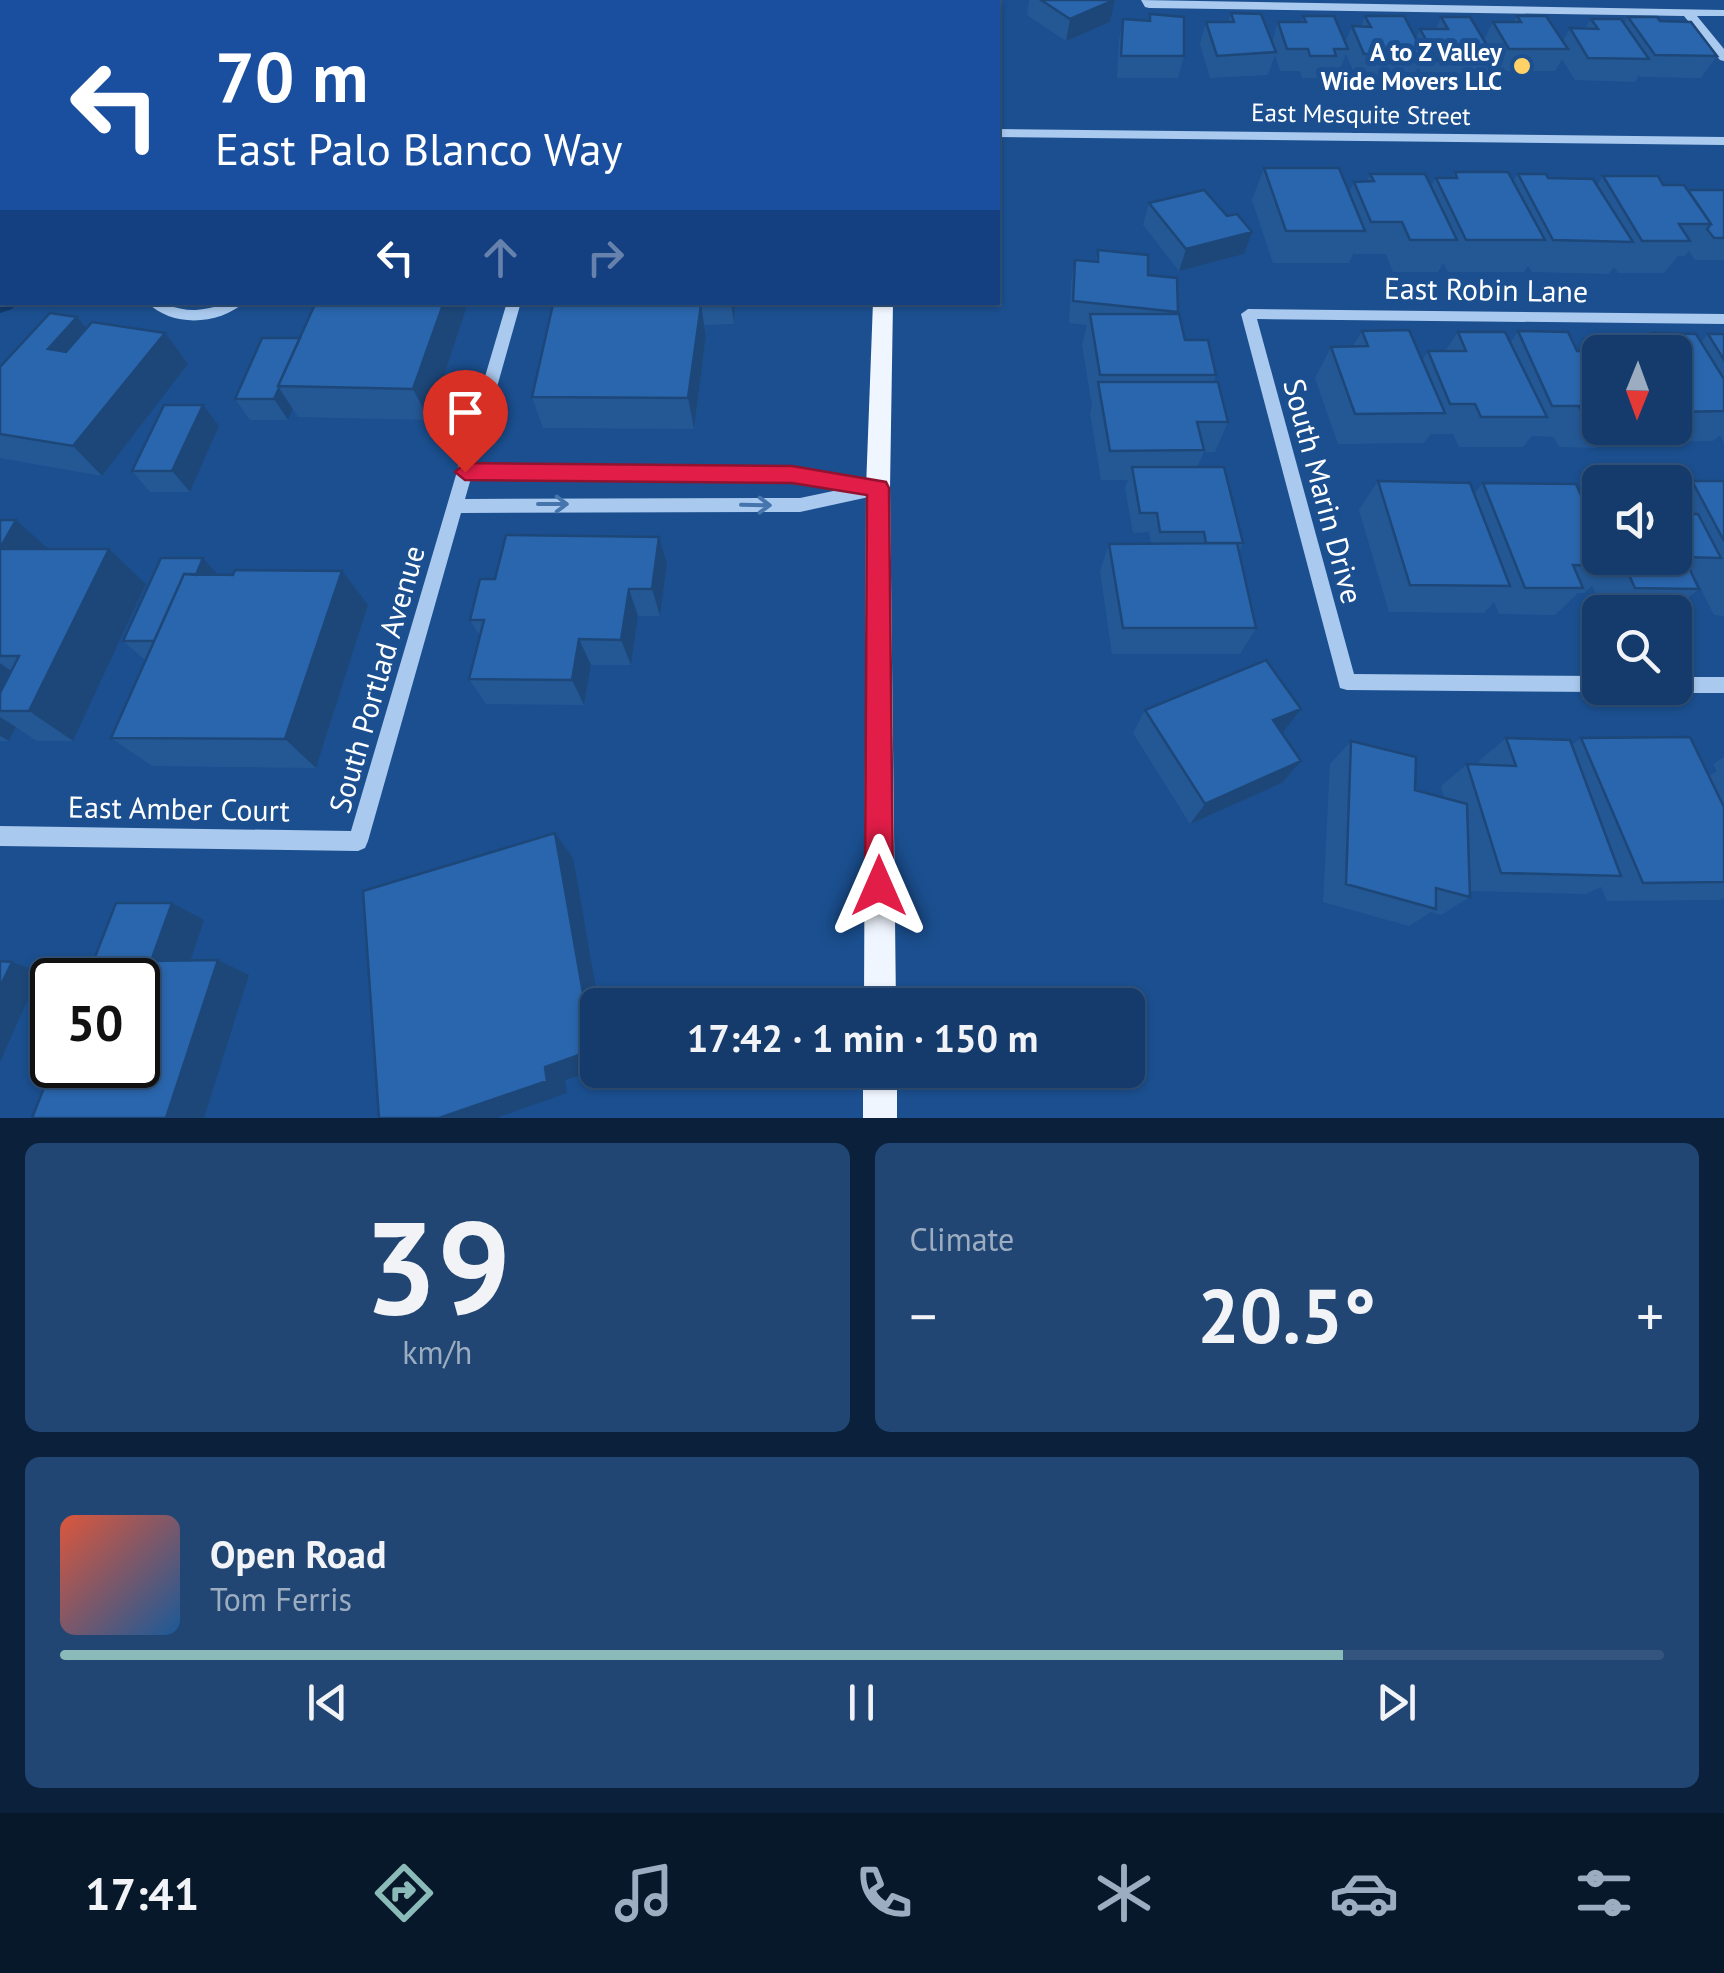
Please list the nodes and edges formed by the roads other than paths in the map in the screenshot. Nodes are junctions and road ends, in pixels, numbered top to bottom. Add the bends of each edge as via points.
1 (1148, 3) edge
2 (1688, 13) junction
3 (1724, 13) edge
4 (1724, 58) edge
5 (1000, 133) edge
6 (1724, 142) edge
7 (160, 305) edge
8 (229, 305) edge
9 (513, 305) edge
10 (883, 305) edge
11 (1248, 314) joint
12 (1724, 318) edge
13 (465, 472) junction
14 (703, 473) junction
15 (878, 488) junction
16 (699, 504) junction
17 (456, 506) junction
18 (1582, 684) edge
19 (1692, 685) edge
20 (1724, 685) edge
21 (0, 836) edge
22 (358, 841) joint
23 (880, 988) edge
24 (880, 1088) edge
25 (880, 1118) edge

1 - 2 street
2 - 3 street
2 - 4 street
5 - 6 street, East Mesquite Street
7 - 8 street via 196,316
9 - 13 street, South Portlad Avenue
10 - 15 main road
11 - 12 street, East Robin Lane
11 - 18 street, South Marin Drive via 1347,682
13 - 14 street
13 - 17 street, South Portlad Avenue
14 - 15 street via 792,474
14 - 16 street
16 -> 15 street via 800,504
15 - 23 main road
17 -> 16 street
17 - 22 street, South Portlad Avenue
19 - 20 street
21 - 22 street, East Amber Court
24 - 25 main road

